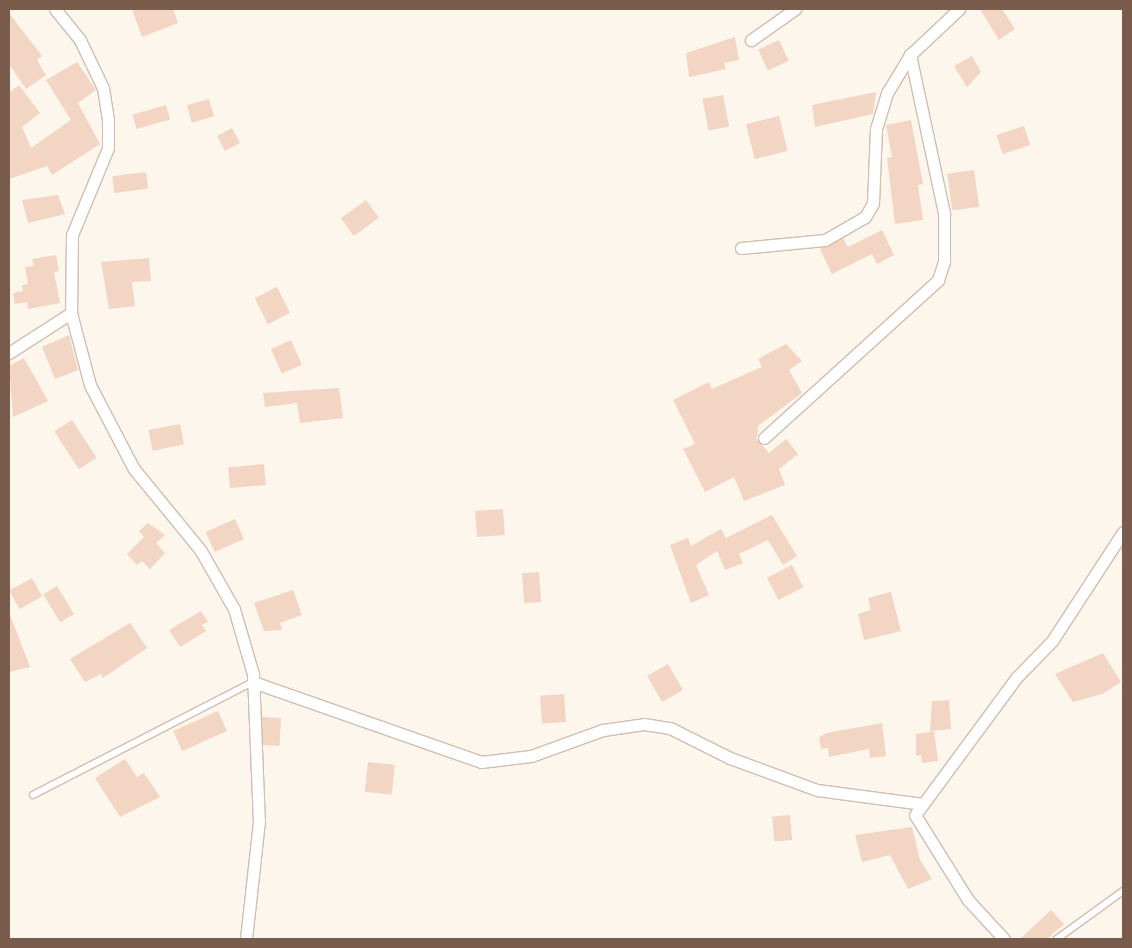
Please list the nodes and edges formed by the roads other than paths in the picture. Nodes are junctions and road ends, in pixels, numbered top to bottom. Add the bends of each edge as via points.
1 (55, 9) edge
2 (795, 9) edge
3 (959, 9) edge
4 (752, 40) dead end
5 (910, 55) junction
6 (741, 248) dead end
7 (71, 313) junction
8 (9, 353) edge
9 (764, 438) dead end
10 (1123, 532) edge
11 (253, 682) junction
12 (33, 795) dead end
13 (923, 804) junction
14 (1123, 891) edge
15 (246, 939) edge
16 (1004, 939) edge
17 (1056, 939) edge

1 - 7 street via 80,40 99,80 108,119 108,148 72,235
2 - 4 street
3 - 5 street
5 - 6 street via 887,93 876,129 873,203 865,217 825,240
5 - 9 street via 944,213 944,262 938,280
7 - 8 street
7 - 11 street via 90,385 134,469 201,551 234,608
10 - 13 street via 1052,641 1016,678
11 - 12 lane
11 - 13 street via 481,762 531,756 603,730 644,724 670,728 730,758 817,790
11 - 15 street via 259,821
13 - 16 street via 914,815 968,900
14 - 17 lane

